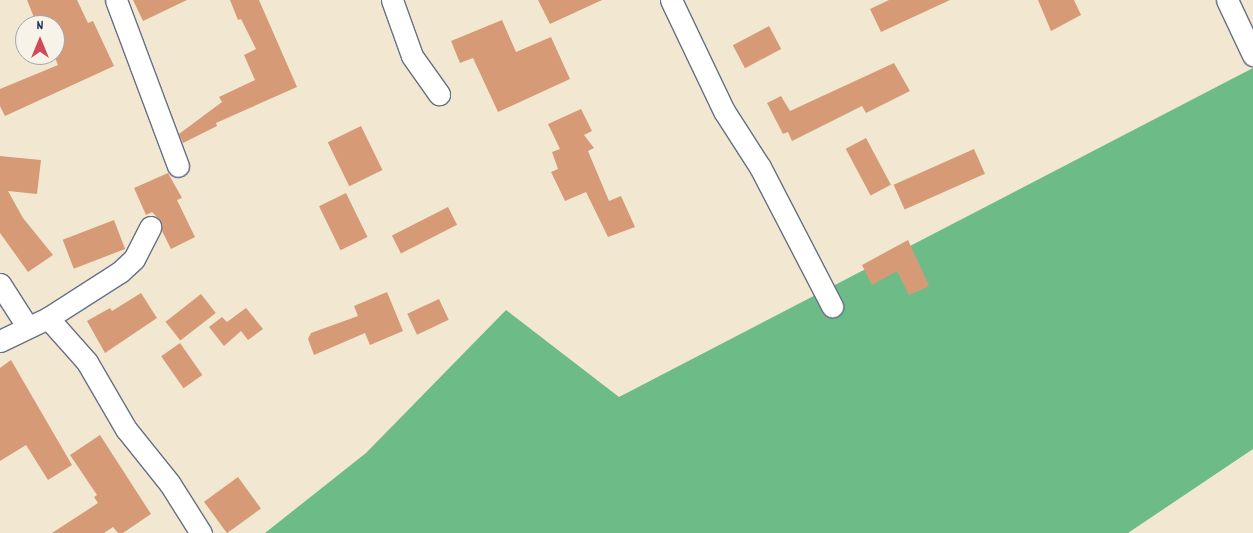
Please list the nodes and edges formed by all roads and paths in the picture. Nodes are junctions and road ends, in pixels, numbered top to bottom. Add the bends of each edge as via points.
1 (116, 0) edge
2 (392, 0) edge
3 (671, 0) edge
4 (1228, 0) edge
5 (1253, 55) edge
6 (439, 94) dead end
7 (178, 166) dead end
8 (150, 226) dead end
9 (0, 284) edge
10 (832, 306) dead end
11 (48, 318) junction
12 (27, 326) junction
13 (0, 341) edge
14 (201, 533) edge

1 - 7 street
2 - 6 street via 412,56
3 - 10 street via 724,111 760,167
4 - 5 street
8 - 11 street via 134,259 120,272
9 - 12 street
11 - 12 street
11 - 14 street via 87,362 126,428 170,484
12 - 13 street

